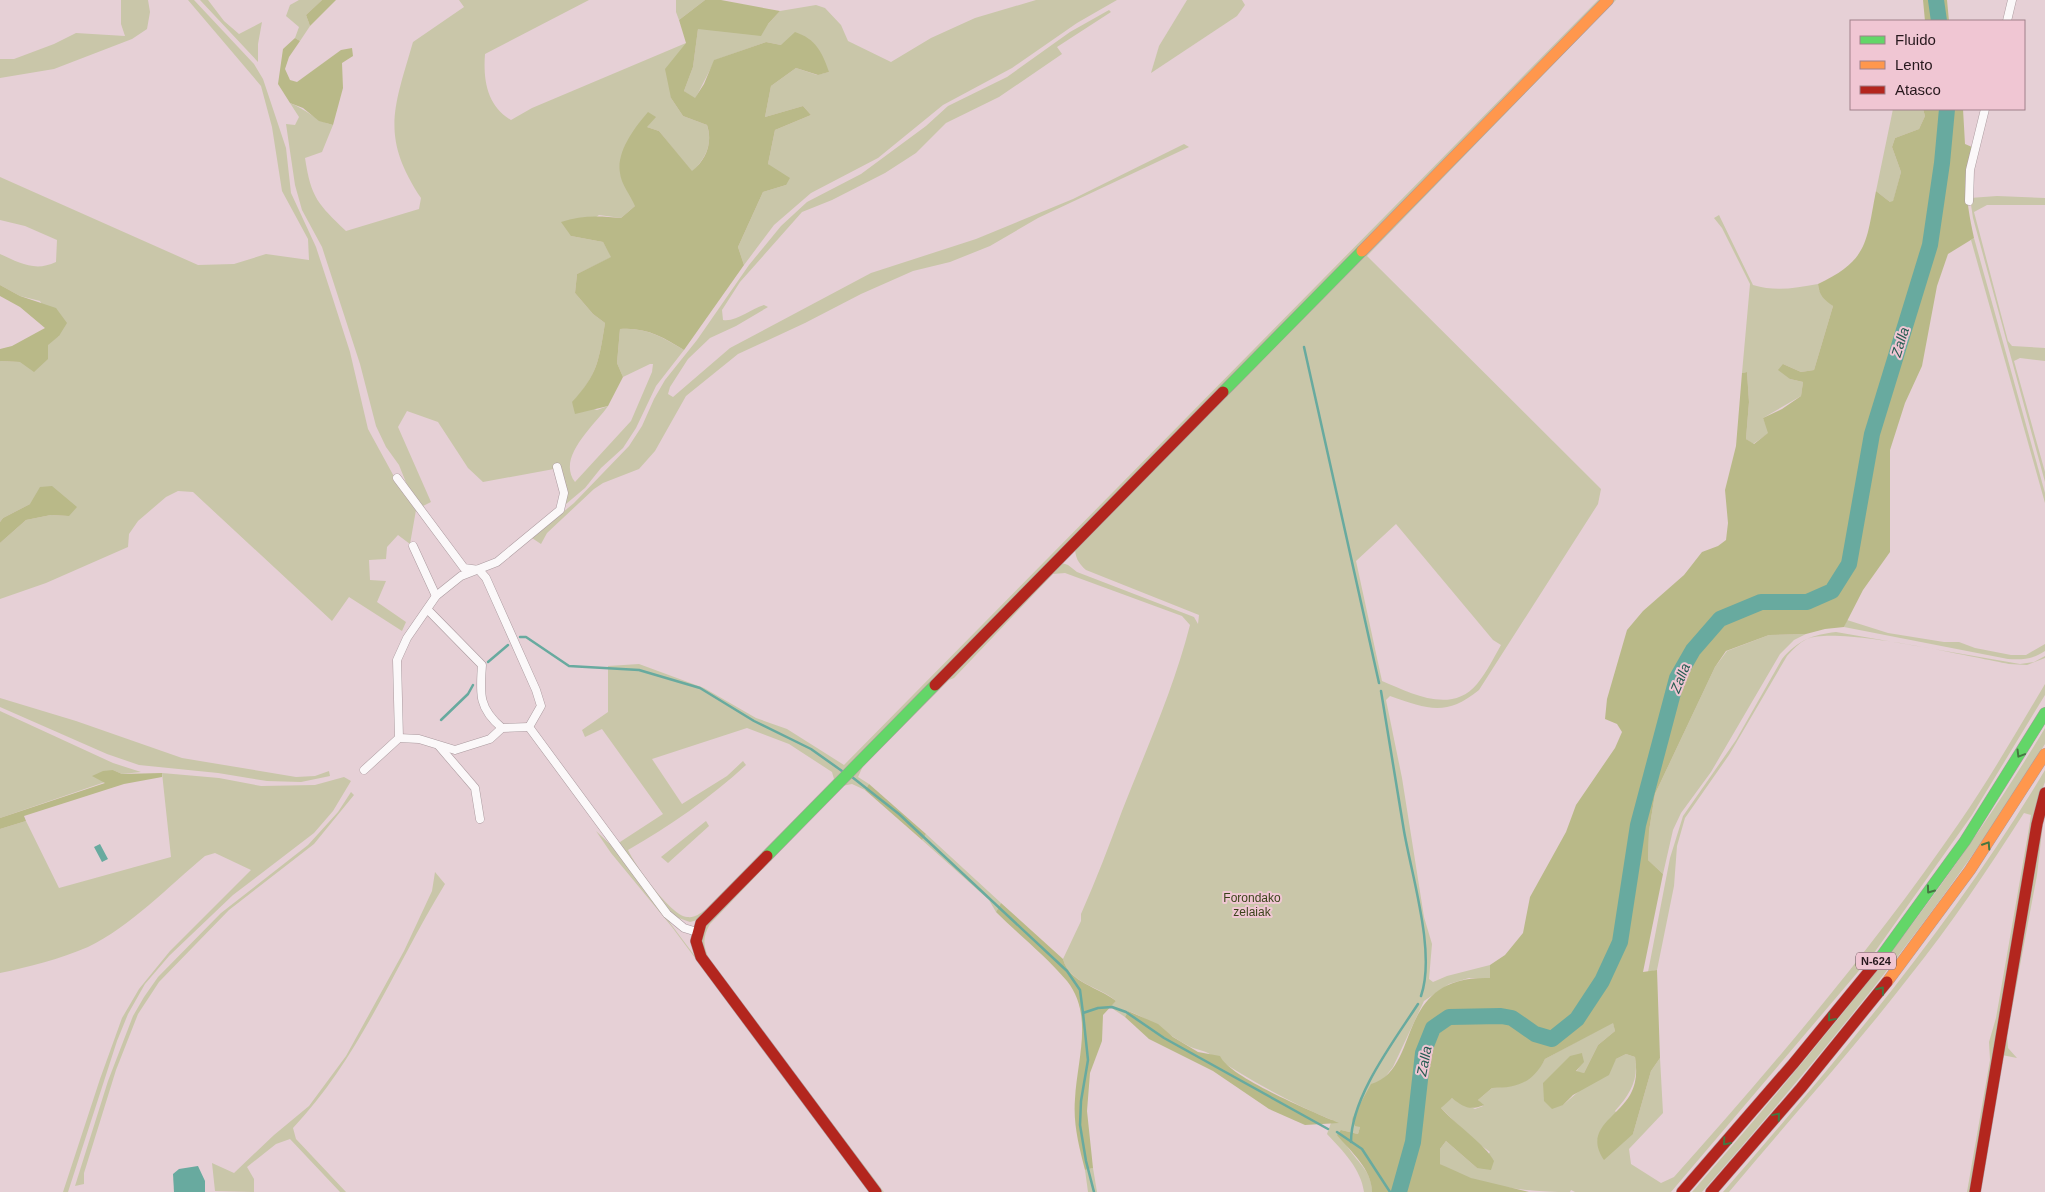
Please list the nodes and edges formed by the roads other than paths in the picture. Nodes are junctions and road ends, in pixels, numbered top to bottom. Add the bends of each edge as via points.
1 (1608, 0) edge
2 (2012, 0) edge
3 (2007, 20) edge
4 (1985, 110) edge
5 (1969, 201) dead end
6 (556, 467) dead end
7 (397, 478) dead end
8 (414, 546) dead end
9 (479, 570) junction
10 (436, 596) junction
11 (428, 610) junction
12 (2045, 713) edge
13 (529, 727) junction
14 (502, 728) junction
15 (399, 738) junction
16 (439, 746) junction
17 (2045, 754) edge
18 (364, 770) dead end
19 (2045, 793) edge
20 (480, 819) dead end
21 (697, 932) junction
22 (876, 1192) edge
23 (1682, 1192) edge
24 (1710, 1192) edge
25 (1975, 1192) edge

1 - 21 main road via 701,923
2 - 3 street
4 - 5 street via 1970,170
6 - 9 street via 564,493 560,510 497,562
7 - 9 street via 464,568
8 - 10 street
9 - 10 street via 461,576
9 - 13 street via 486,578 536,690 541,706
10 - 11 street
11 - 14 street via 482,665 479,696 491,719
11 - 15 street via 397,660
12 -> 23 main road, N-624 via 1964,842 1919,905 1846,1001
13 - 14 street
13 - 21 street via 667,914 684,928
14 - 16 street via 490,739 455,750
15 - 16 street via 418,739
15 - 18 street
16 - 20 street via 475,788
24 -> 17 main road, N-624 via 1852,1028 1925,933 1981,854
19 - 25 main road via 2037,824
21 - 22 main road via 701,957 712,974

